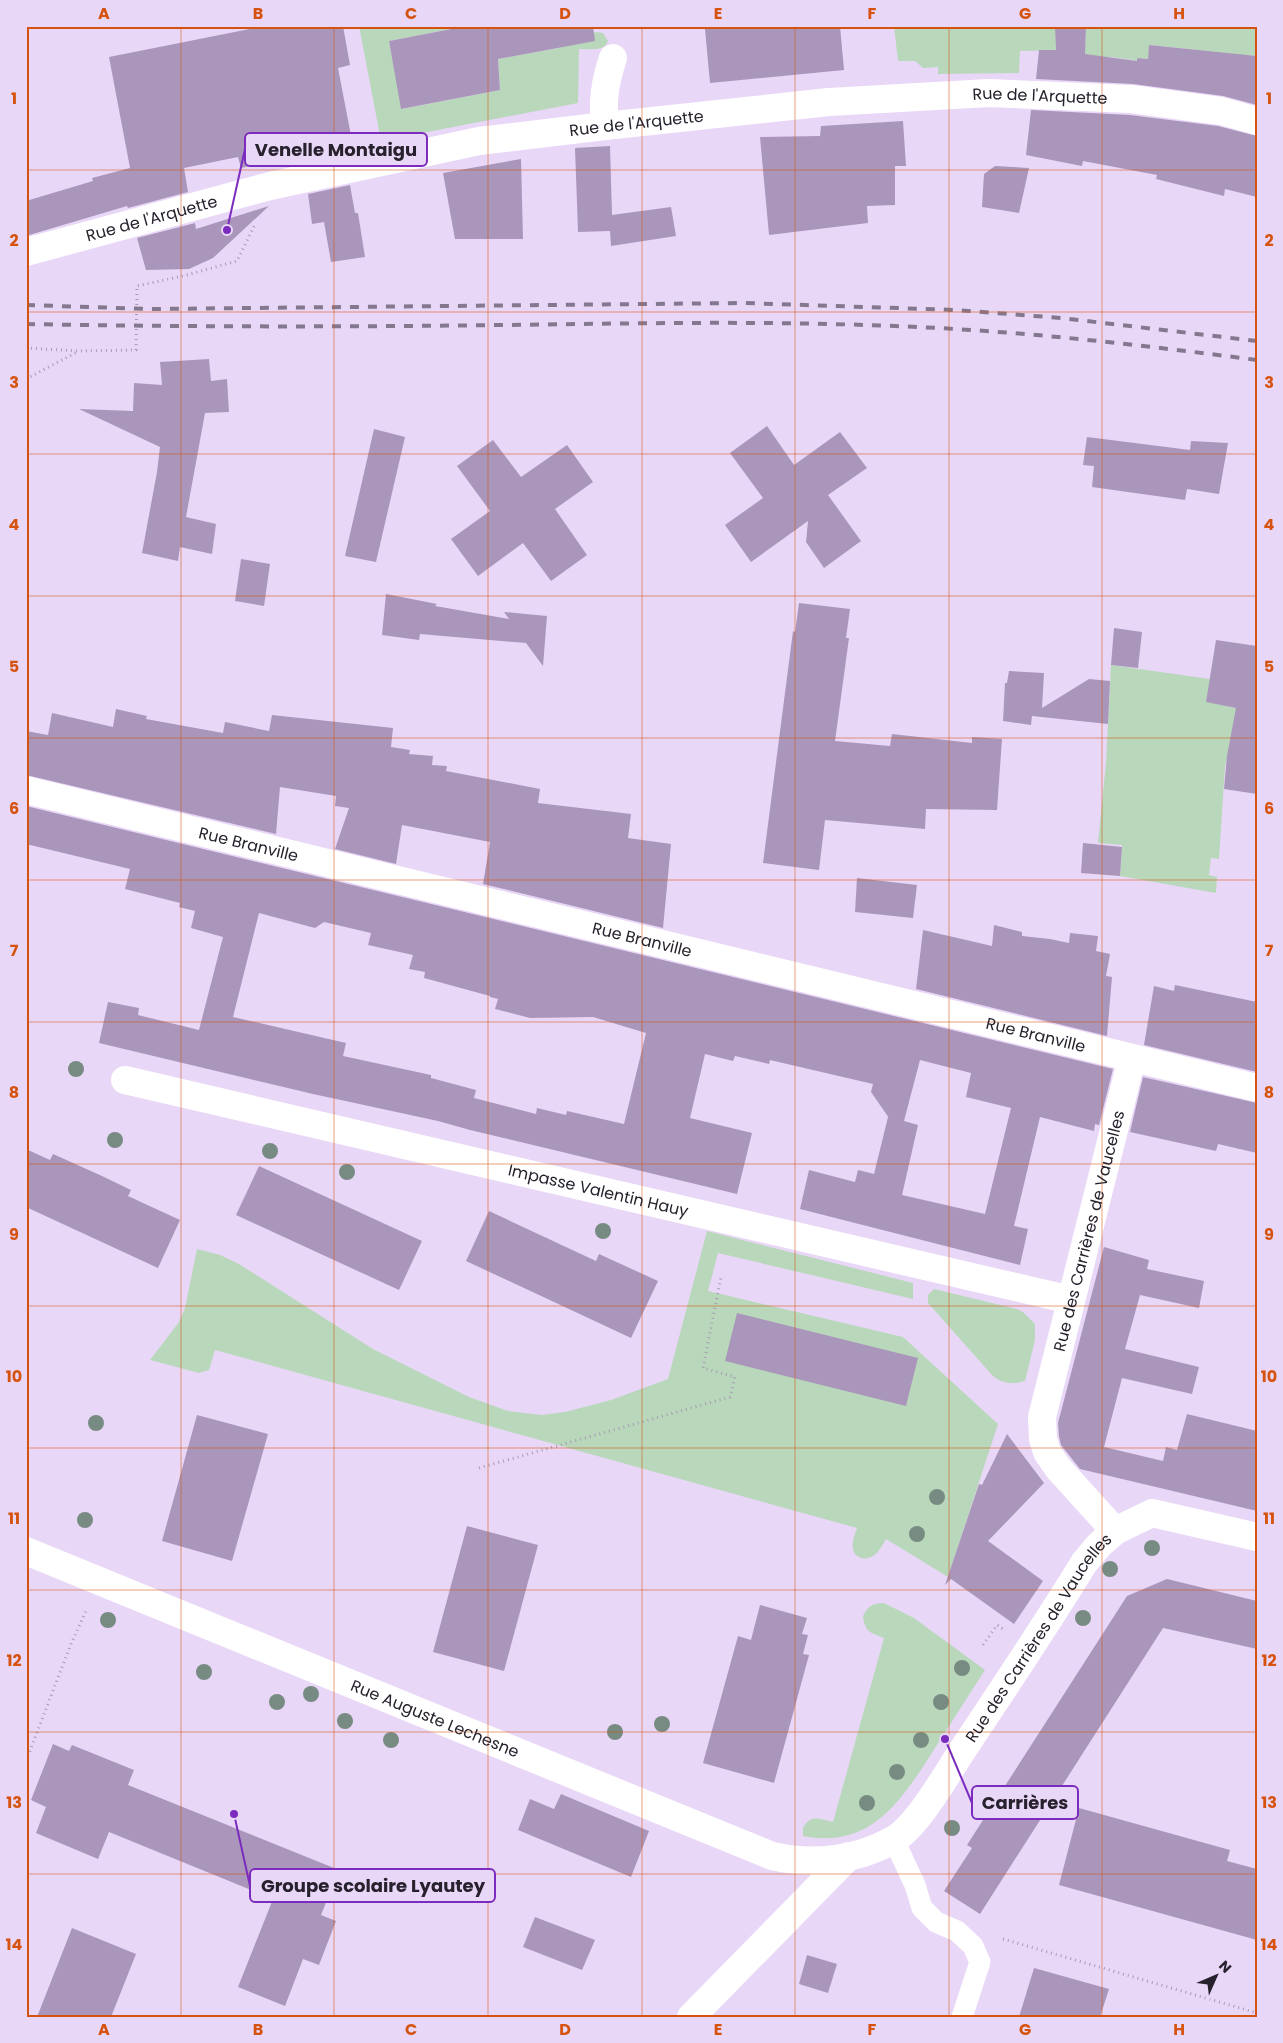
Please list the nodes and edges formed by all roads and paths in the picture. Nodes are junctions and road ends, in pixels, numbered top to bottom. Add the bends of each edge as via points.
1 (613, 58) dead end
2 (1257, 121) edge
3 (605, 126) junction
4 (270, 186) junction
5 (26, 252) edge
6 (26, 348) edge
7 (79, 351) junction
8 (26, 379) edge
9 (26, 790) edge
10 (1132, 1058) junction
11 (125, 1080) dead end
12 (1257, 1088) edge
13 (721, 1277) dead end
14 (1071, 1300) junction
15 (479, 1468) dead end
16 (1115, 1532) junction
17 (1257, 1536) edge
18 (26, 1551) edge
19 (87, 1610) dead end
20 (1005, 1630) dead end
21 (983, 1645) dead end
22 (26, 1761) edge
23 (894, 1840) junction
24 (849, 1856) junction
25 (973, 1946) junction
26 (1257, 2013) edge
27 (691, 2017) edge
28 (962, 2017) edge

1 - 3 street via 605,84
2 - 3 street, Rue de l'Arquette via 1221,111 1131,99 989,93 829,102
3 - 4 street, Rue de l'Arquette via 479,140
4 - 5 street, Rue de l'Arquette
4 - 7 path via 237,261 137,286 136,350
6 - 7 path
7 - 8 path
9 - 10 street, Rue Branville
10 - 12 street, Rue Branville
10 - 14 street, Rue des Carrières de Vaucelles
11 - 14 street, Impasse Valentin Hauy
13 - 15 path via 703,1368 735,1377 730,1397
14 - 16 street, Rue des Carrières de Vaucelles via 1042,1417 1043,1439 1058,1468
16 - 17 street via 1152,1513
16 - 23 street, Rue des Carrières de Vaucelles via 1084,1563 928,1801
18 - 24 street, Rue Auguste Lechesne via 772,1856 817,1861
19 - 22 path
20 - 21 path via 997,1624
23 - 24 street, Rue des Carrières de Vaucelles
23 - 25 lane via 922,1908 936,1922 957,1931
24 - 27 street, Rue des Carrières de Vaucelles
25 - 26 path via 1001,1938
25 - 28 lane via 980,1962

